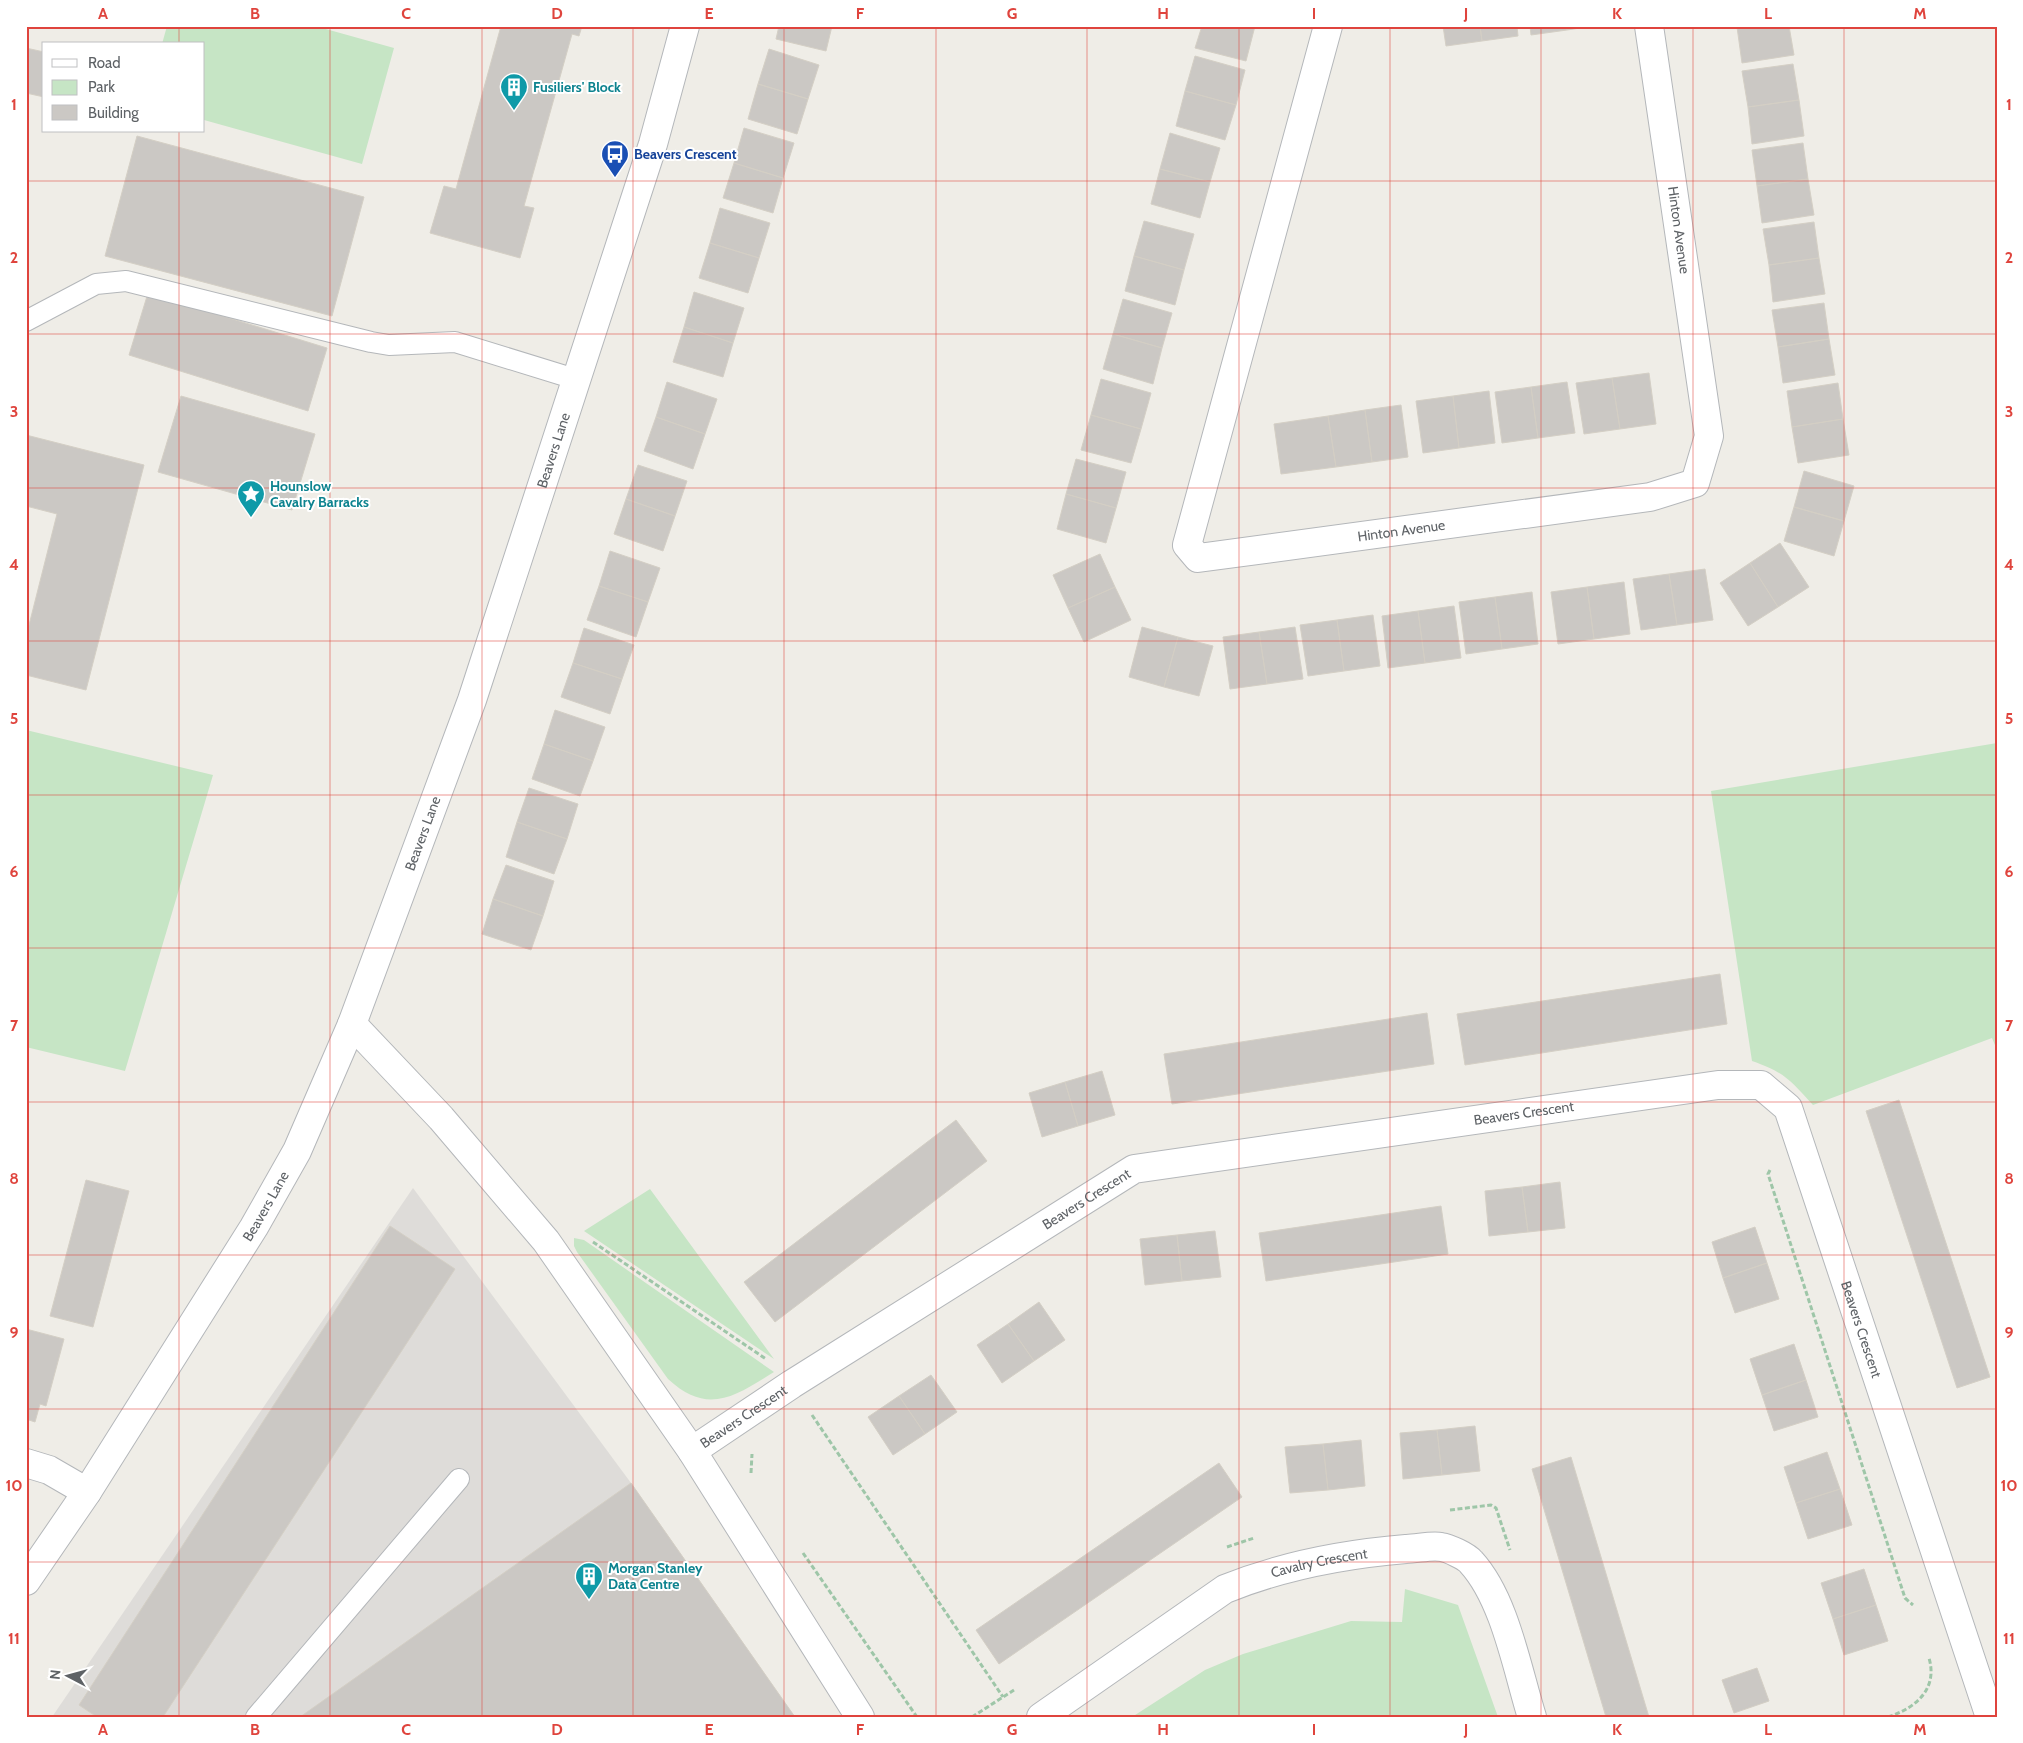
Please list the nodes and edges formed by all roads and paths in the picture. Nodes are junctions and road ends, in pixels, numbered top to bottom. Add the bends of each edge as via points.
1 (685, 26) edge
2 (1328, 26) edge
3 (1649, 26) edge
4 (26, 321) edge
5 (575, 379) junction
6 (352, 1024) junction
7 (1774, 1164) dead end
8 (546, 1241) junction
9 (792, 1384) junction
10 (754, 1449) dead end
11 (692, 1451) junction
12 (26, 1463) edge
13 (752, 1476) dead end
14 (459, 1479) dead end
15 (87, 1492) junction
16 (799, 1547) dead end
17 (26, 1581) edge
18 (1914, 1606) dead end
19 (1928, 1651) dead end
20 (1004, 1697) dead end
21 (256, 1717) edge
22 (860, 1717) edge
23 (917, 1717) edge
24 (1041, 1717) edge
25 (1532, 1717) edge
26 (1888, 1717) edge
27 (1990, 1717) edge

1 - 5 street, Beavers Lane via 653,144
2 - 3 street, Hinton Avenue via 1187,545 1198,558 1650,497 1695,483 1709,436
4 - 5 lane via 96,284 126,280 371,342 389,345 455,342
5 - 6 street, Beavers Lane via 472,700
6 - 8 street via 441,1118
6 - 15 street, Beavers Lane via 297,1151
7 - 18 path via 1768,1174 1905,1598
8 - 9 path via 573,1228 783,1371
8 - 11 street
9 - 11 street, Beavers Crescent
9 - 20 path
9 - 27 street, Beavers Crescent via 1134,1169 1718,1085 1762,1085 1788,1108
10 - 13 path via 749,1469
11 - 22 street
12 - 15 street via 49,1470
14 - 21 lane
15 - 17 street, Beavers Lane
16 - 23 path
19 - 26 path via 1932,1668 1930,1683 1918,1702
24 - 25 street, Cavalry Crescent via 1225,1588 1287,1568 1385,1551 1440,1547 1470,1560 1490,1592

